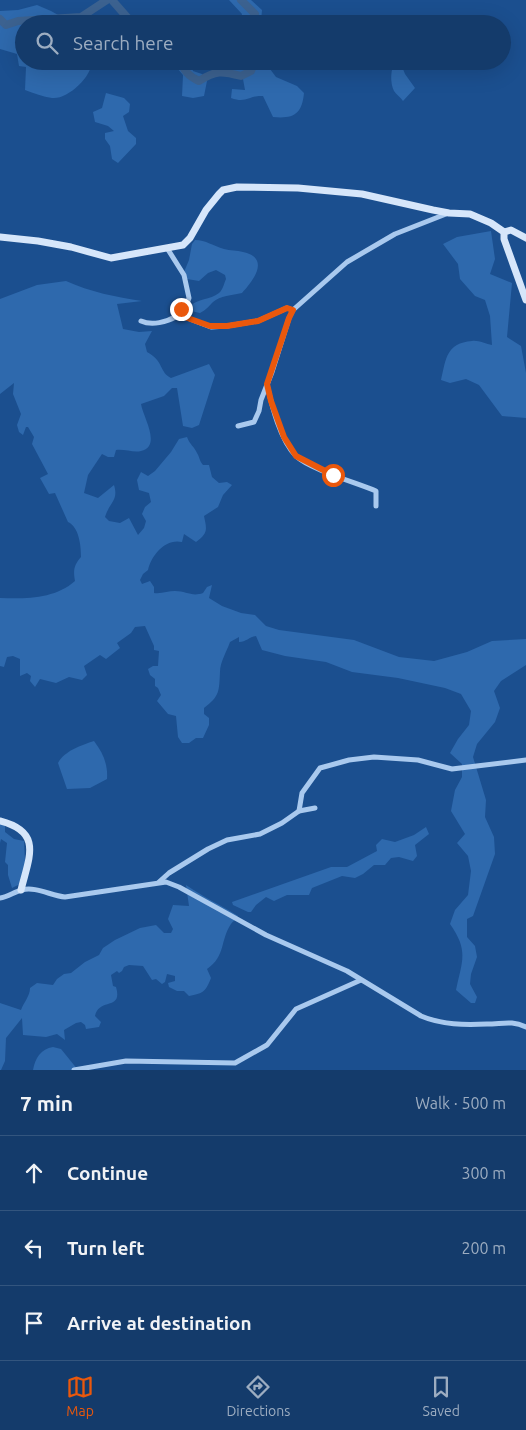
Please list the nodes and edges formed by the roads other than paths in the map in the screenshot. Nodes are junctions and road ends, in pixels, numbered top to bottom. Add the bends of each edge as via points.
1 (449, 213) junction
2 (504, 232) junction
3 (0, 236) edge
4 (526, 238) edge
5 (167, 248) junction
6 (526, 300) edge
7 (293, 310) junction
8 (177, 316) junction
9 (140, 321) dead end
10 (267, 384) junction
11 (238, 426) dead end
12 (376, 506) dead end
13 (526, 760) edge
14 (315, 808) dead end
15 (299, 812) junction
16 (0, 821) edge
17 (158, 882) junction
18 (21, 890) junction
19 (0, 898) edge
20 (361, 980) junction
21 (526, 1027) edge
22 (74, 1070) edge

1 - 2 street via 480,217
1 - 5 street via 337,190 230,188 223,190 206,210 186,242
1 - 7 street via 395,234 347,262
2 - 4 street via 511,230
2 - 6 street
3 - 5 street via 71,247 111,258
5 - 8 street via 184,275 189,298
7 - 8 street via 287,308 258,321 221,327
7 - 10 street
8 - 9 street via 165,322 150,324
10 - 11 street via 254,422
10 - 12 street via 284,437 296,456 326,472 376,491
13 - 15 street via 452,769 418,760 374,757 349,760 320,768 302,793
14 - 15 street
15 - 17 street via 260,834 227,840 208,849
16 - 18 street via 21,830 29,840 30,852
17 - 18 street via 65,897
17 - 20 street via 179,887 266,935
18 - 19 street
20 - 21 street via 437,1022 507,1022
20 - 22 street via 296,1010 267,1045 235,1063 126,1060

